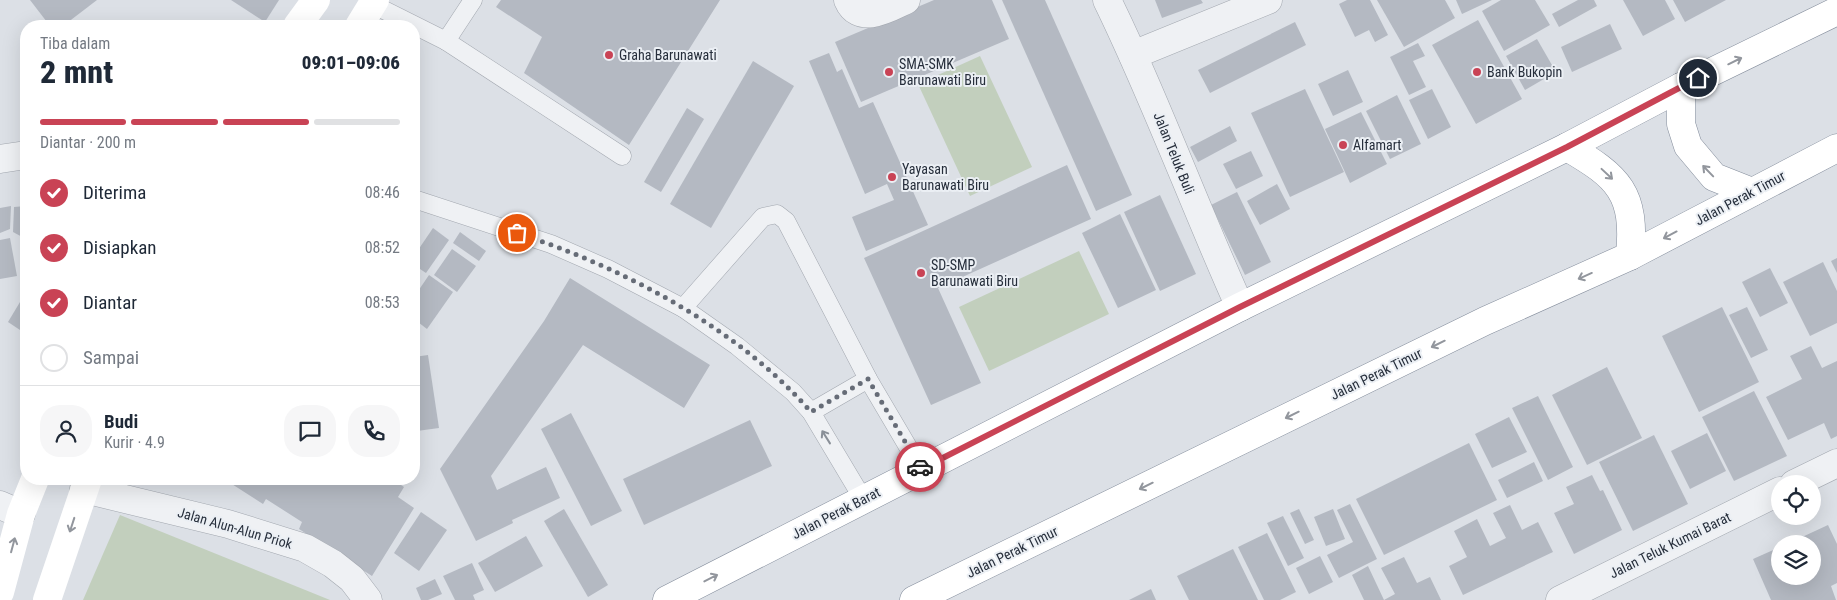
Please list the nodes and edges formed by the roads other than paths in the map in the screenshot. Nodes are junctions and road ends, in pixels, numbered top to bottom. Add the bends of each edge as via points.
1 (316, 0) edge
2 (473, 0) edge
3 (848, 0) edge
4 (906, 0) edge
5 (1107, 0) edge
6 (1268, 0) edge
7 (369, 10) edge
8 (1837, 11) edge
9 (301, 20) edge
10 (394, 20) edge
11 (420, 31) edge
12 (446, 41) junction
13 (1133, 54) junction
14 (1681, 87) junction
15 (1567, 147) junction
16 (1837, 148) edge
17 (20, 156) edge
18 (622, 156) dead end
19 (0, 159) edge
20 (1752, 192) junction
21 (420, 201) edge
22 (1630, 256) junction
23 (1240, 307) junction
24 (683, 308) junction
25 (868, 379) junction
26 (811, 412) junction
27 (1837, 463) edge
28 (921, 469) junction
29 (1812, 475) edge
30 (31, 485) edge
31 (86, 485) edge
32 (90, 485) edge
33 (1771, 495) edge
34 (863, 499) junction
35 (11, 510) edge
36 (0, 592) edge
37 (47, 600) edge
38 (368, 600) edge
39 (667, 600) edge
40 (914, 600) edge
41 (1560, 600) edge

1 - 9 main road
2 - 12 lane
3 - 4 street via 856,10 871,14
5 - 13 street, Jalan Teluk Buli
6 - 13 street
7 - 10 lane
14 -> 8 main road, Jalan Perak Barat
11 - 12 lane
12 - 18 lane
13 - 23 street, Jalan Teluk Buli
14 - 15 main road, Jalan Perak Barat
20 -> 14 main road via 1714,177 1688,146 1681,124
15 -> 22 main road via 1609,174 1622,191 1630,210
15 - 23 main road, Jalan Perak Barat
16 - 20 main road, Jalan Perak Timur
17 - 19 street
20 -> 22 main road, Jalan Perak Timur
21 - 24 lane via 551,244
22 -> 40 main road, Jalan Perak Timur via 1485,321
23 - 28 main road, Jalan Perak Barat
24 - 25 lane via 764,217 777,214 786,220
24 - 26 lane via 765,366
25 - 26 lane
25 - 28 lane
34 -> 26 lane
27 - 29 street
28 - 34 main road, Jalan Perak Barat
30 - 35 main road
31 -> 37 main road
32 - 38 street, Jalan Alun-Alun Priok via 305,548 352,579
33 - 41 street, Jalan Teluk Kumai Barat
39 -> 34 main road, Jalan Perak Barat
36 -> 35 main road

